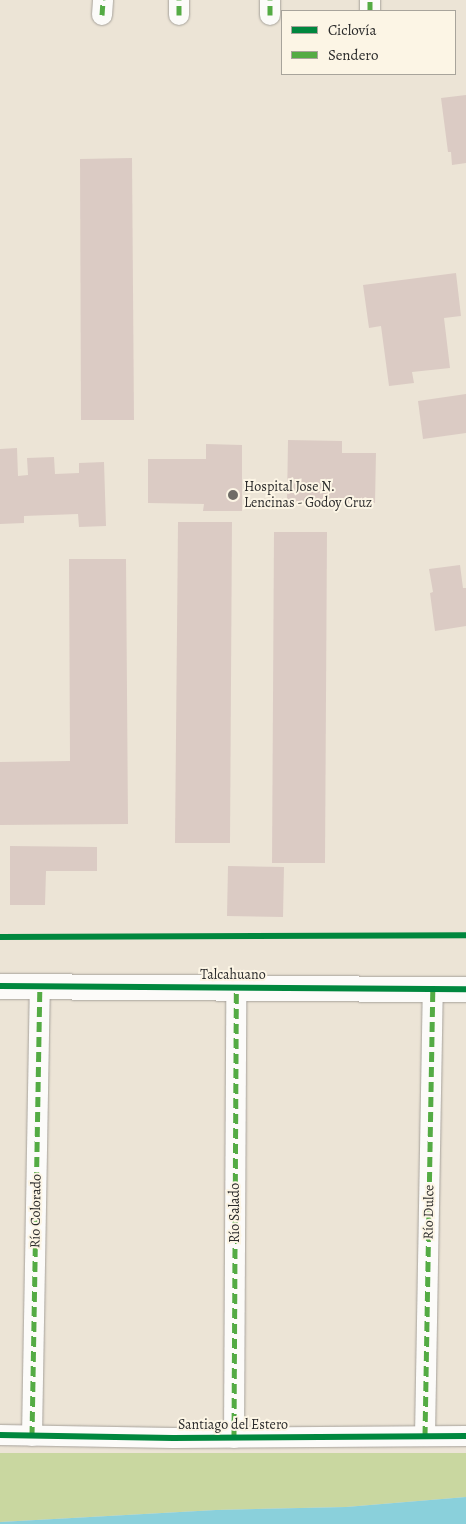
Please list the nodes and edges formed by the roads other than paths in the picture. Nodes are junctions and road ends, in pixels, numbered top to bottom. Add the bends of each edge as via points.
1 (0, 986) edge
2 (40, 986) junction
3 (236, 987) junction
4 (432, 989) junction
5 (466, 989) edge
6 (0, 1435) edge
7 (32, 1436) junction
8 (425, 1436) junction
9 (466, 1436) edge
10 (234, 1438) junction

1 - 2 street, Talcahuano
2 - 3 street, Talcahuano
2 - 7 street, Río Colorado
3 - 4 street, Talcahuano
3 - 10 street, Río Salado
4 - 5 street, Talcahuano
4 - 8 street, Río Dulce
6 - 7 street, Santiago del Estero
7 - 10 street, Santiago del Estero
8 - 9 street, Santiago del Estero
8 - 10 street, Santiago del Estero

